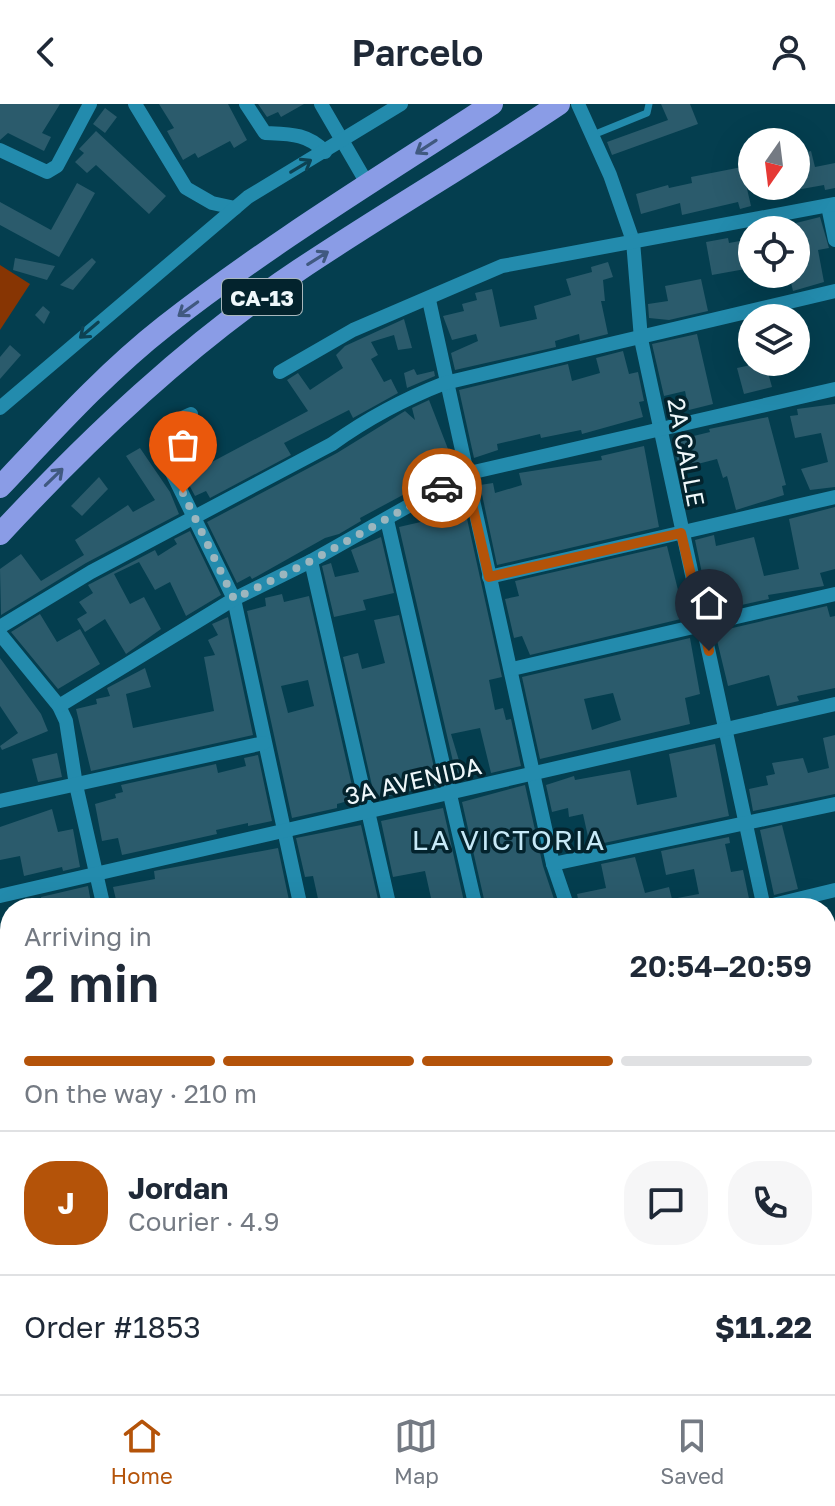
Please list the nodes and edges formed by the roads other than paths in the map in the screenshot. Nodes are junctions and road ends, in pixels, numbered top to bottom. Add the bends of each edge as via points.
1 (90, 104) edge
2 (135, 104) edge
3 (246, 104) edge
4 (321, 104) edge
5 (401, 104) edge
6 (492, 104) edge
7 (559, 104) edge
8 (578, 104) edge
9 (649, 104) edge
10 (593, 135) junction
11 (342, 141) junction
12 (0, 150) edge
13 (325, 152) junction
14 (368, 185) junction
15 (832, 205) edge
16 (235, 208) junction
17 (835, 240) edge
18 (633, 241) junction
19 (835, 291) edge
20 (429, 300) junction
21 (641, 339) junction
22 (280, 372) dead end
23 (445, 383) junction
24 (835, 389) edge
25 (0, 408) edge
26 (191, 414) dead end
27 (661, 429) junction
28 (465, 474) junction
29 (0, 487) edge
30 (835, 497) edge
31 (195, 515) junction
32 (387, 520) junction
33 (681, 533) junction
34 (0, 534) edge
35 (311, 561) junction
36 (489, 577) junction
37 (835, 594) edge
38 (234, 599) junction
39 (704, 625) junction
40 (0, 627) edge
41 (0, 634) edge
42 (512, 669) junction
43 (835, 704) edge
44 (59, 706) junction
45 (726, 729) junction
46 (264, 743) junction
47 (534, 775) junction
48 (76, 785) junction
49 (451, 794) junction
50 (0, 801) edge
51 (835, 804) edge
52 (367, 812) junction
53 (747, 823) junction
54 (282, 832) junction
55 (553, 864) junction
56 (96, 874) junction
57 (835, 890) edge
58 (0, 896) edge
59 (102, 898) edge
60 (298, 898) edge
61 (388, 898) edge
62 (474, 898) edge
63 (565, 898) edge
64 (761, 898) edge
65 (803, 898) edge

1 - 12 street via 57,166 47,172
2 - 16 street via 186,188 212,203
3 - 13 street via 265,133 301,136
4 - 11 street
5 - 11 street
6 -> 14 highway, CA-13
34 -> 7 highway, CA-13 via 159,375 297,271
8 - 10 street, 2A CALLE
9 - 10 lane via 647,113
10 - 18 street, 2A CALLE
11 - 13 street
11 - 14 street
16 -> 13 street
14 -> 29 highway, CA-13 via 164,326 78,404
15 - 17 street
15 - 18 street
16 -> 25 street
18 - 20 street via 502,266
18 - 21 street, 2A CALLE
19 - 21 street
20 - 22 street via 353,330
20 - 23 street
21 - 23 street
21 - 27 street, 2A CALLE
23 - 28 street
23 - 31 street via 365,420 332,444
24 - 27 street
26 - 31 street via 162,431 158,444
27 - 28 street
27 - 33 street, 2A CALLE
28 - 32 street
28 - 36 street
30 - 33 street
31 - 38 street
31 - 40 street
32 - 35 street
32 - 49 street
33 - 36 street
33 - 39 street, 2A CALLE
35 - 38 street
35 - 52 street
36 - 42 street
37 - 39 street
38 - 44 street
38 - 46 street
39 - 42 street
39 - 45 street, 2A CALLE
41 - 44 street
42 - 47 street
43 - 45 street, 3A AVENIDA
44 - 48 street
45 - 47 street, 3A AVENIDA
45 - 53 street, 2A CALLE
46 - 48 street
46 - 54 street
47 - 49 street, 3A AVENIDA
47 - 55 street
48 - 50 street
48 - 56 street
49 - 52 street, 3A AVENIDA
49 - 62 street
51 - 53 street
52 - 54 street, 3A AVENIDA
52 - 61 street
53 - 55 street
53 - 64 street, 2A CALLE
54 - 56 street, 3A AVENIDA
54 - 60 street
55 - 63 street
56 - 58 street, 3A AVENIDA
56 - 59 street
57 - 65 street

